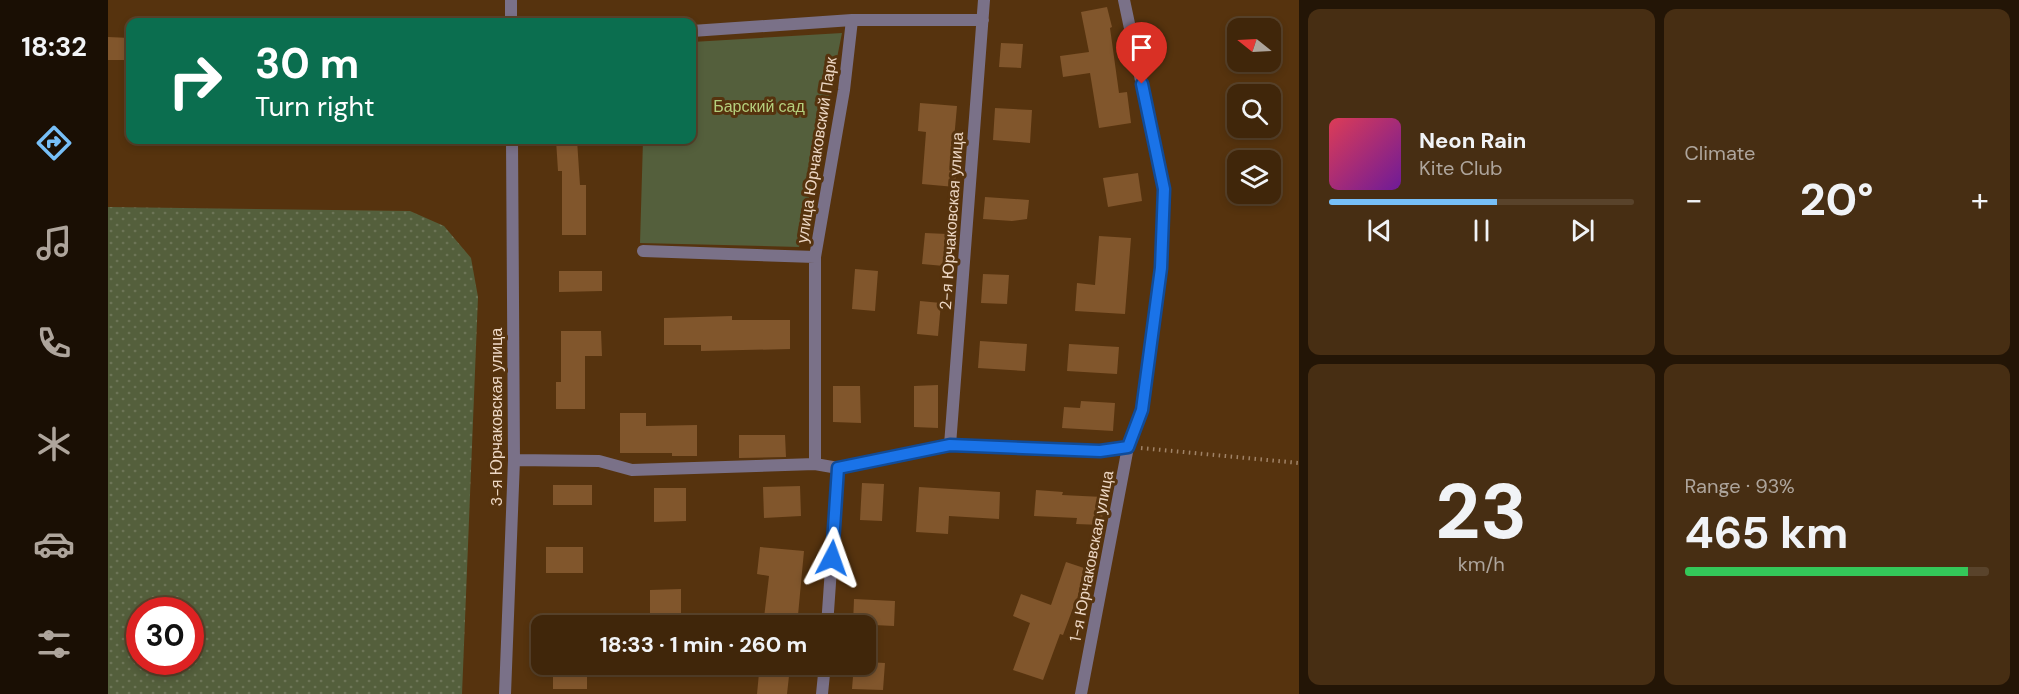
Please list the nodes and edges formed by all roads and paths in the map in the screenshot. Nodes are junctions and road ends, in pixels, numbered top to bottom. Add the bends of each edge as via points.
1 (511, 0) edge
2 (984, 0) edge
3 (1124, 0) edge
4 (511, 18) edge
5 (852, 20) junction
6 (983, 20) junction
7 (696, 31) edge
8 (512, 144) edge
9 (642, 251) dead end
10 (815, 257) junction
11 (950, 445) junction
12 (1128, 447) junction
13 (514, 460) junction
14 (1299, 463) edge
15 (815, 464) junction
16 (838, 468) junction
17 (828, 615) edge
18 (824, 675) edge
19 (505, 694) edge
20 (822, 694) edge
21 (1081, 694) edge

1 - 4 street
2 - 6 street, 2-я Юрчаковская улица
3 - 12 street, 1-я Юрчаковская улица via 1164,189 1161,268 1142,410
5 - 6 street
5 - 7 street
5 - 10 street, улица Юрчаковский Парк
6 - 11 street, 2-я Юрчаковская улица
8 - 13 street, 3-я Юрчаковская улица
9 - 10 street, улица Юрчаковский Парк
10 - 15 street
11 - 12 street via 1100,451
11 - 16 street
12 - 14 path
12 - 21 street, 1-я Юрчаковская улица
13 - 15 street via 599,461 632,470
13 - 19 street, 3-я Юрчаковская улица
15 - 16 street
16 - 17 street
18 - 20 street

